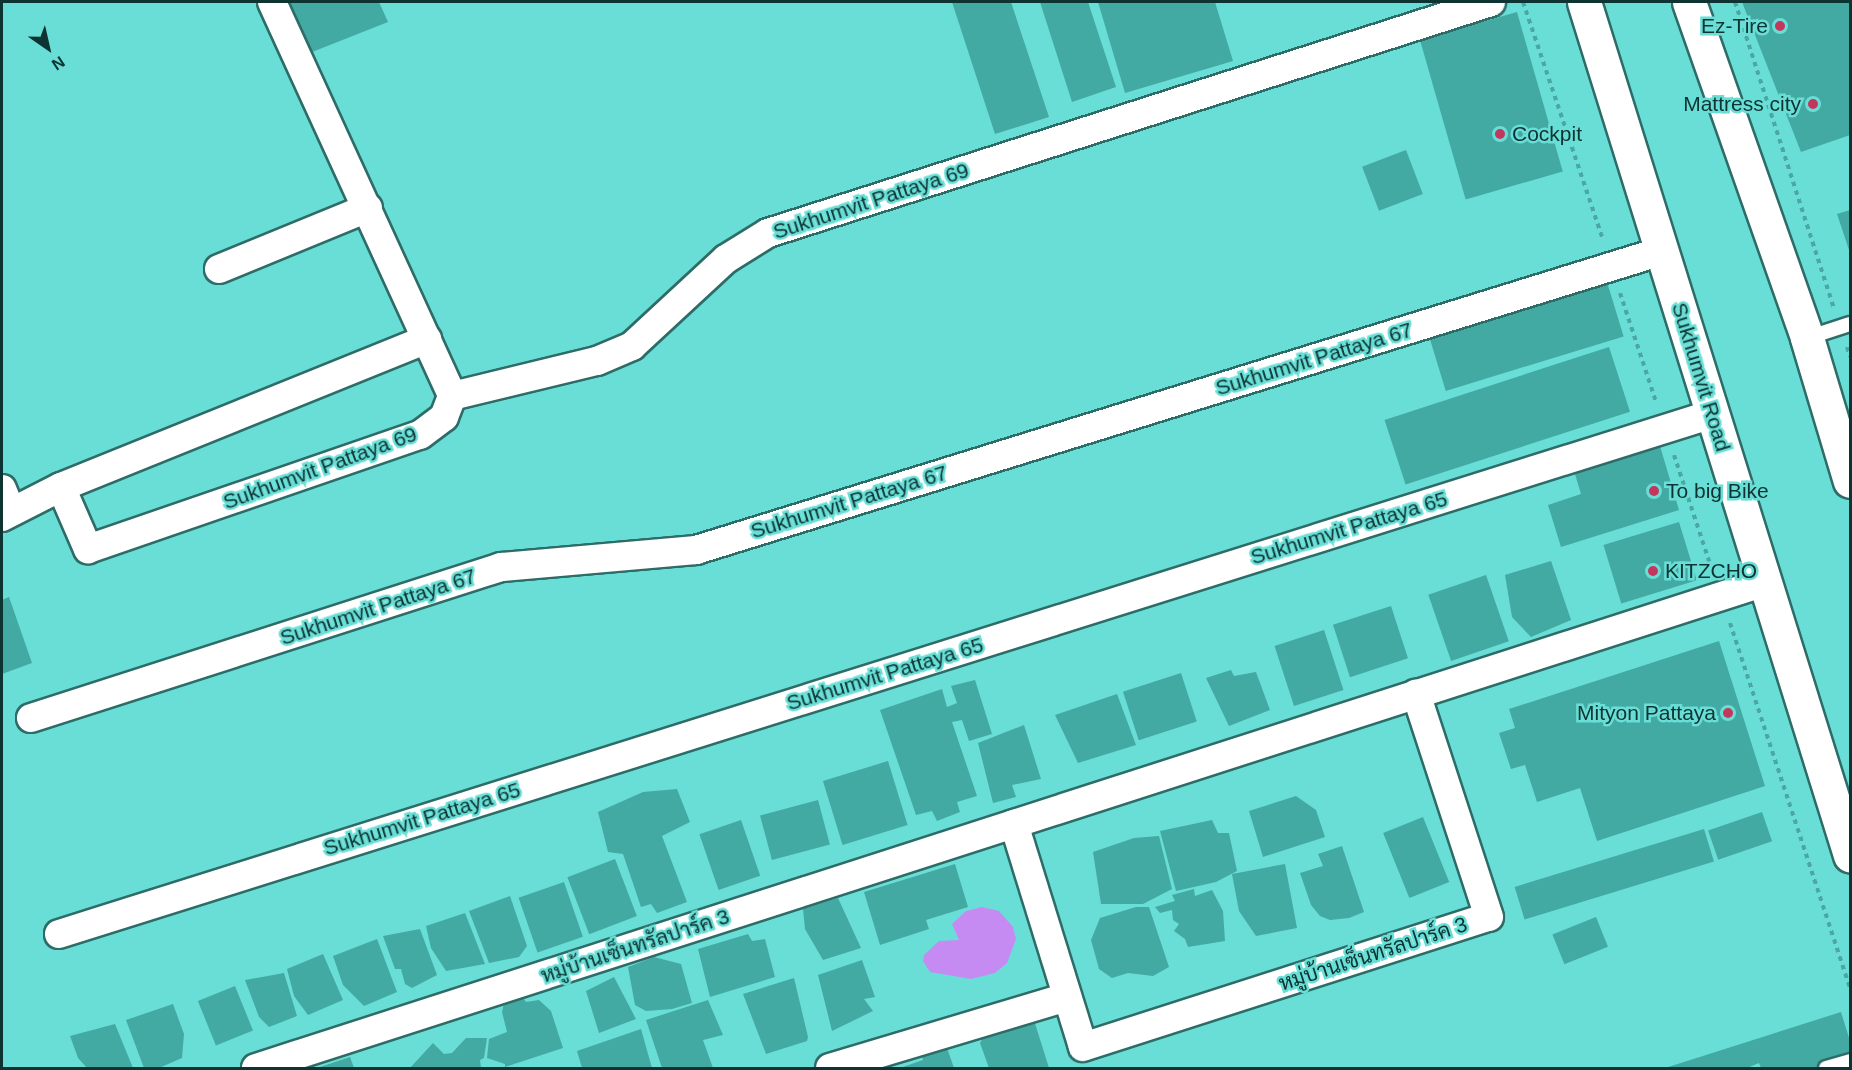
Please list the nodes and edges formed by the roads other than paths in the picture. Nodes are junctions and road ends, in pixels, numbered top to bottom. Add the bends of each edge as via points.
1 (272, 2) edge
2 (1491, 2) edge
3 (1584, 2) edge
4 (1689, 2) edge
5 (368, 208) junction
6 (1662, 251) junction
7 (219, 269) dead end
8 (1846, 326) edge
9 (1807, 338) junction
10 (427, 339) junction
11 (452, 396) junction
12 (1712, 414) junction
13 (1851, 481) edge
14 (61, 487) junction
15 (5, 506) edge
16 (1765, 582) junction
17 (1416, 694) junction
18 (31, 718) dead end
19 (1014, 824) junction
20 (1851, 855) edge
21 (59, 934) dead end
22 (1066, 997) junction
23 (1851, 1061) edge
24 (256, 1068) edge
25 (830, 1068) edge
26 (1826, 1068) edge

1 - 5 street
2 - 11 street, Sukhumvit Pattaya 69 via 768,233 726,259 632,346 597,361
3 - 6 highway, Sukhumvit Road
4 - 9 highway
5 - 7 street
5 - 10 street
6 - 12 highway, Sukhumvit Road
6 - 18 street, Sukhumvit Pattaya 67 via 696,550 502,567
8 - 9 lane
9 - 13 highway
10 - 11 street
10 - 14 street
11 - 14 street, Sukhumvit Pattaya 69 via 444,417 420,435 88,549
12 - 16 highway, Sukhumvit Road
12 - 21 street, Sukhumvit Pattaya 65
14 - 15 street
16 - 17 street, หมู่บ้านเซ็นทรัลปาร์ค 3
16 - 20 highway, Sukhumvit Road
17 - 19 street, หมู่บ้านเซ็นทรัลปาร์ค 3
17 - 22 street, หมู่บ้านเซ็นทรัลปาร์ค 3 via 1489,917 1083,1047
19 - 22 street, หมู่บ้านเซ็นทรัลปาร์ค 3
19 - 24 street, หมู่บ้านเซ็นทรัลปาร์ค 3
22 - 25 street
23 - 26 lane

